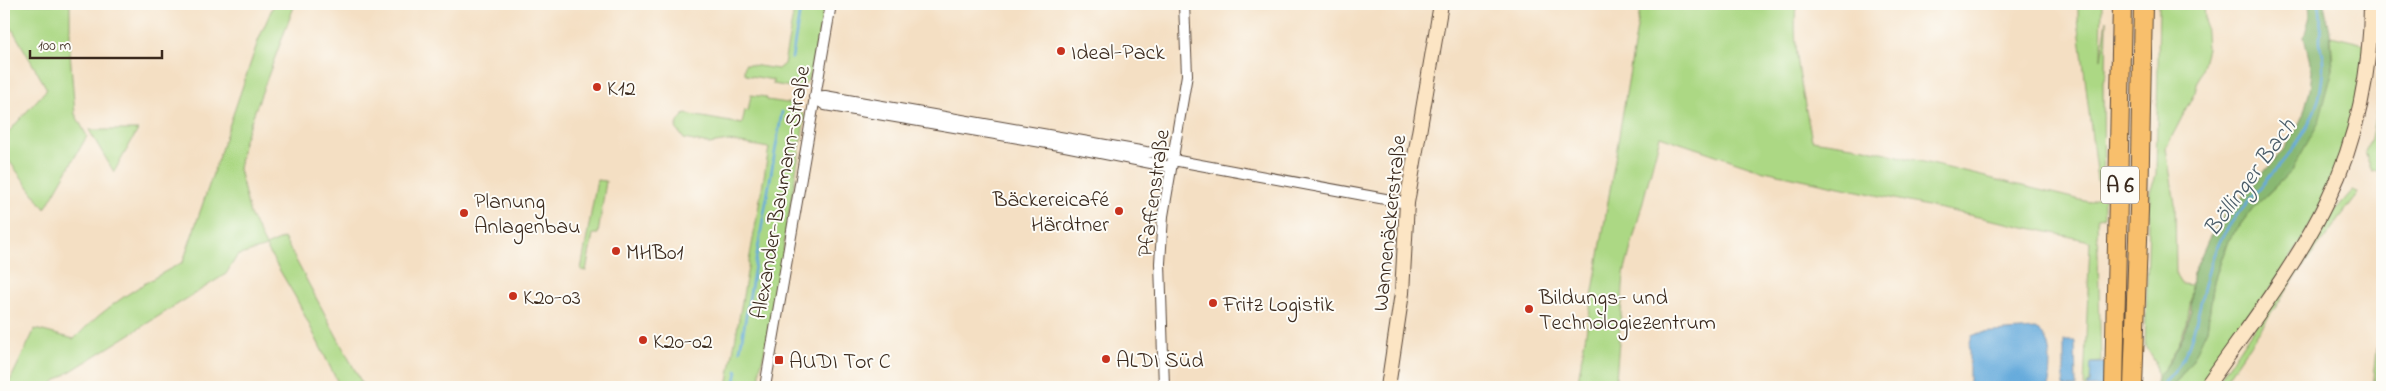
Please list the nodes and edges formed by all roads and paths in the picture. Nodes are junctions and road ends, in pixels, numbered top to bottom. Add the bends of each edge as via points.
1 (831, 4) edge
2 (1184, 4) edge
3 (1441, 4) edge
4 (2122, 4) edge
5 (2143, 4) edge
6 (2371, 4) edge
7 (814, 96) junction
8 (1173, 160) junction
9 (1407, 203) junction
10 (765, 387) edge
11 (1164, 387) edge
12 (1388, 387) edge
13 (2114, 387) edge
14 (2133, 387) edge
15 (2206, 387) edge

1 - 7 street, Alexander-Baumann-Straße
2 - 8 street, Pfaffenstraße via 1187,75
3 - 9 street, Wannenäckerstraße
4 - 13 highway, A 6
5 - 14 highway, A 6
6 - 15 street via 2363,90 2341,171 2315,224 2280,282
7 - 8 street via 825,105 1065,142 1144,160
7 - 10 street, Alexander-Baumann-Straße
8 - 9 street
8 - 11 street, Pfaffenstraße via 1162,223 1160,264
9 - 12 street, Wannenäckerstraße via 1402,293

